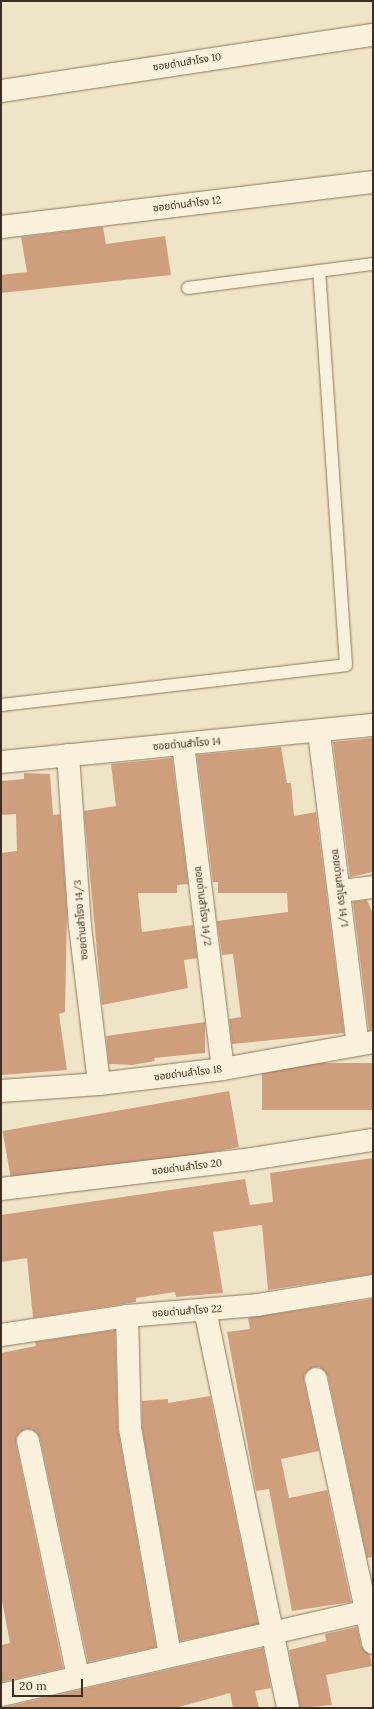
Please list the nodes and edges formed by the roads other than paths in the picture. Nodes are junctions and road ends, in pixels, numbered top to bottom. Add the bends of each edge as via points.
1 (373, 35) edge
2 (1, 91) edge
3 (373, 182) edge
4 (1, 227) edge
5 (373, 264) edge
6 (319, 271) junction
7 (188, 288) dead end
8 (1, 705) edge
9 (373, 725) edge
10 (319, 733) junction
11 (182, 744) junction
12 (68, 755) junction
13 (1, 762) edge
14 (373, 887) edge
15 (341, 891) junction
16 (366, 1044) edge
17 (223, 1069) junction
18 (99, 1084) junction
19 (1, 1091) edge
20 (373, 1140) edge
21 (1, 1189) edge
22 (373, 1286) edge
23 (205, 1310) junction
24 (127, 1316) junction
25 (1, 1334) edge
26 (316, 1379) dead end
27 (28, 1441) dead end
28 (370, 1610) edge
29 (273, 1633) junction
30 (373, 1643) edge
31 (170, 1655) junction
32 (78, 1677) junction
33 (1, 1695) edge
34 (288, 1708) edge

1 - 2 street, ซอยด่านสำโรง 10
3 - 4 street, ซอยด่านสำโรง 12
5 - 6 lane
6 - 7 lane
6 - 8 lane via 346,665
9 - 10 street, ซอยด่านสำโรง 14
10 - 11 street, ซอยด่านสำโรง 14
10 - 15 street, ซอยด่านสำโรง 14/1
11 - 12 street, ซอยด่านสำโรง 14
11 - 17 street, ซอยด่านสำโรง 14/2
12 - 13 street, ซอยด่านสำโรง 14
12 - 18 street, ซอยด่านสำโรง 14/3 via 80,926
14 - 15 street
15 - 16 street, ซอยด่านสำโรง 14/1
16 - 17 street, ซอยด่านสำโรง 18
17 - 18 street, ซอยด่านสำโรง 18
18 - 19 street, ซอยด่านสำโรง 18
20 - 21 street, ซอยด่านสำโรง 20 via 251,1160
22 - 23 street, ซอยด่านสำโรง 22
23 - 24 street, ซอยด่านสำโรง 22
23 - 29 street
24 - 25 street, ซอยด่านสำโรง 22
24 - 31 street via 130,1428
26 - 28 street
27 - 32 street
28 - 29 street
28 - 30 street
29 - 31 street
29 - 34 street
31 - 32 street
32 - 33 street

